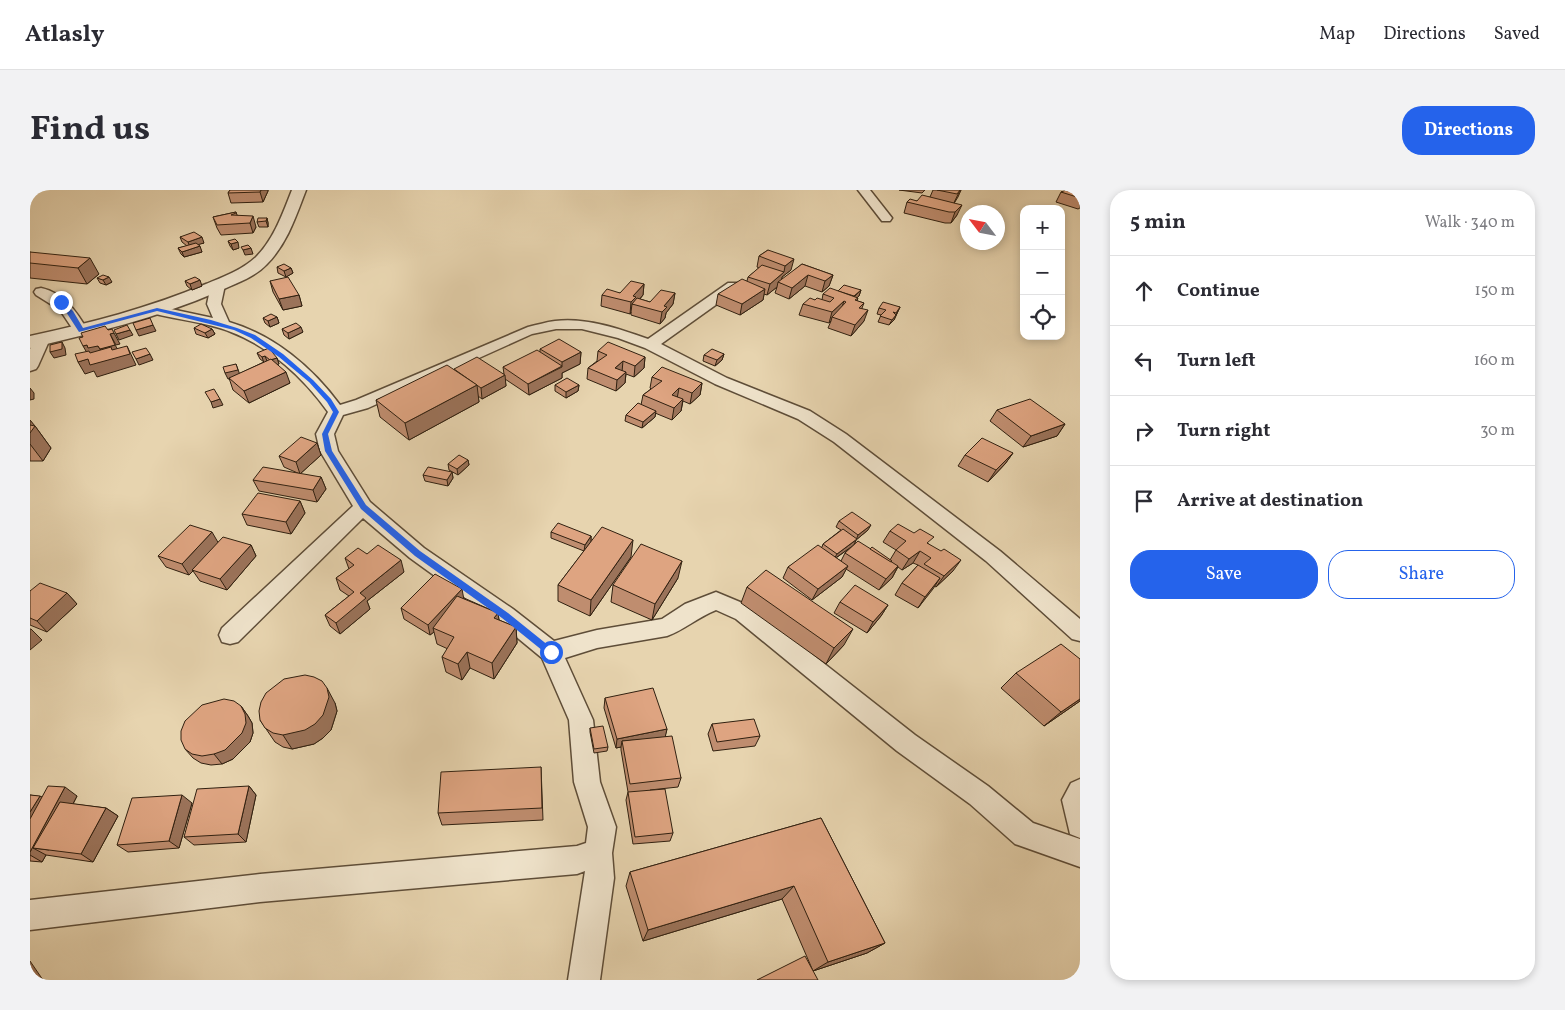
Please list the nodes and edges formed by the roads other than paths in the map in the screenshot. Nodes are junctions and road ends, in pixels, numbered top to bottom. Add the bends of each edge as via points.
1 (300, 190) edge
2 (864, 190) edge
3 (886, 218) dead end
4 (218, 285) junction
5 (733, 286) edge
6 (41, 292) dead end
7 (157, 310) junction
8 (223, 325) junction
9 (81, 331) junction
10 (36, 340) edge
11 (650, 345) junction
12 (30, 366) edge
13 (336, 412) junction
14 (363, 507) junction
15 (1080, 632) edge
16 (230, 635) dead end
17 (551, 652) junction
18 (1080, 792) edge
19 (1080, 824) edge
20 (598, 853) junction
21 (1080, 853) edge
22 (30, 916) edge
23 (587, 978) edge

1 - 4 street via 285,226 261,261
2 - 3 street
4 - 7 street
4 - 8 street via 214,304
5 - 11 street
6 - 9 street via 61,302 71,312
7 - 8 street
7 - 9 street
8 - 13 street via 253,337 281,355 311,381
9 - 10 street
10 - 12 street
11 - 13 street via 582,325 556,325 528,331 362,404
11 - 15 street via 721,381 804,416 840,438 993,556
13 - 14 street via 325,434 329,451
14 - 16 street
14 - 17 street via 417,554 505,615
17 - 20 street via 581,720 587,782 602,827
17 - 21 street via 597,639 667,627 693,610 716,601 744,612 906,744 978,795 1025,834
18 - 19 street via 1075,800
20 - 22 street via 577,860 260,888
20 - 23 street via 600,878

